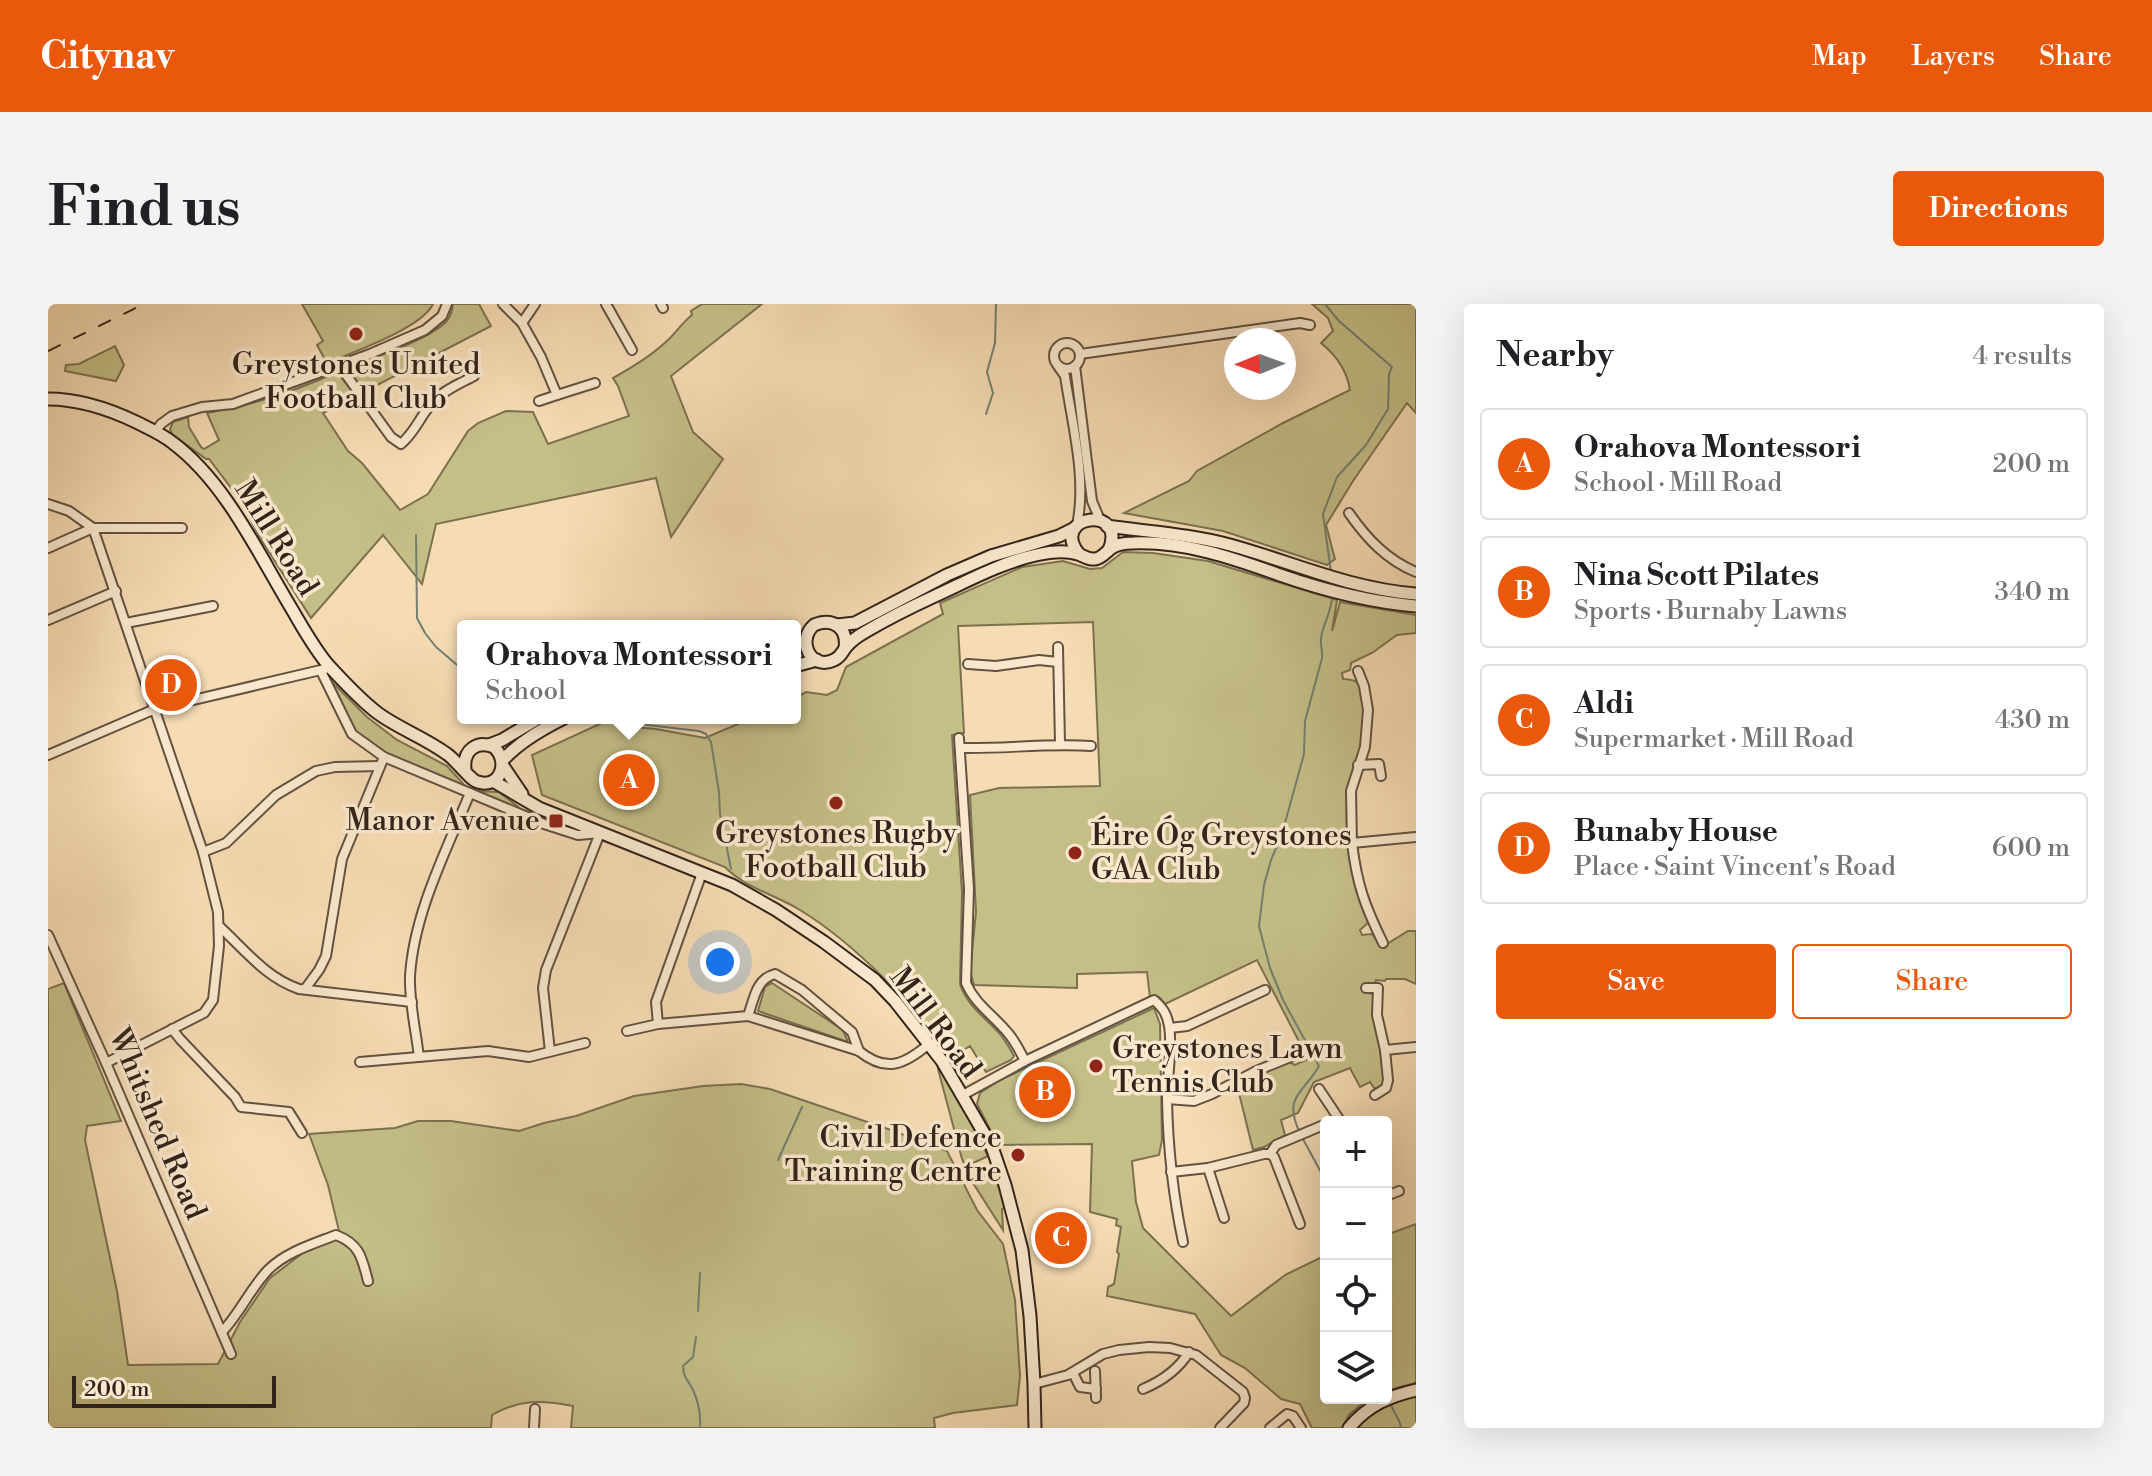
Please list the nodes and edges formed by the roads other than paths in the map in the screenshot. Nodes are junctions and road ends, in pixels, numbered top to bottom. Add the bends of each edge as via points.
1 (447, 304) edge
2 (503, 304) edge
3 (535, 304) edge
4 (606, 304) edge
5 (522, 323) junction
6 (1310, 325) dead end
7 (632, 350) dead end
8 (1080, 354) junction
9 (339, 365) junction
10 (1058, 366) junction
11 (1075, 366) junction
12 (474, 376) dead end
13 (595, 383) dead end
14 (557, 395) junction
15 (48, 399) edge
16 (539, 401) dead end
17 (155, 432) junction
18 (48, 504) edge
19 (1349, 513) dead end
20 (1104, 523) junction
21 (1076, 527) junction
22 (93, 528) junction
23 (182, 528) dead end
24 (48, 548) edge
25 (1109, 550) junction
26 (1079, 554) junction
27 (1416, 572) edge
28 (1339, 586) junction
29 (116, 591) junction
30 (1416, 594) edge
31 (213, 606) dead end
32 (1416, 606) edge
33 (48, 620) edge
34 (126, 623) junction
35 (837, 625) junction
36 (805, 643) junction
37 (801, 646) edge
38 (1058, 647) dead end
39 (845, 648) junction
40 (817, 660) junction
41 (1058, 662) junction
42 (801, 664) edge
43 (968, 664) dead end
44 (325, 668) junction
45 (1358, 671) dead end
46 (155, 709) junction
47 (529, 724) edge
48 (554, 724) edge
49 (959, 738) dead end
50 (1060, 744) junction
51 (489, 745) junction
52 (436, 746) junction
53 (1091, 746) dead end
54 (960, 748) junction
55 (469, 750) junction
56 (48, 755) edge
57 (382, 762) junction
58 (503, 763) junction
59 (1358, 765) junction
60 (465, 769) junction
61 (1381, 776) dead end
62 (493, 781) junction
63 (470, 793) junction
64 (525, 798) junction
65 (600, 833) junction
66 (1416, 837) edge
67 (1352, 843) junction
68 (203, 852) junction
69 (702, 873) junction
70 (220, 927) junction
71 (48, 935) edge
72 (1383, 943) dead end
73 (1366, 988) dead end
74 (305, 989) junction
75 (1265, 990) dead end
76 (412, 1002) junction
77 (748, 1016) junction
78 (658, 1024) junction
79 (1170, 1028) junction
80 (172, 1029) junction
81 (627, 1031) dead end
82 (585, 1043) dead end
83 (929, 1044) junction
84 (1416, 1047) edge
85 (1385, 1050) junction
86 (550, 1051) junction
87 (859, 1051) junction
88 (1293, 1056) dead end
89 (419, 1057) junction
90 (1025, 1061) junction
91 (360, 1062) dead end
92 (106, 1063) junction
93 (1319, 1089) dead end
94 (1375, 1095) dead end
95 (961, 1096) junction
96 (1167, 1099) junction
97 (1331, 1116) edge
98 (1320, 1127) edge
99 (302, 1133) dead end
100 (1270, 1154) junction
101 (1208, 1168) junction
102 (1171, 1172) junction
103 (1399, 1191) dead end
104 (1392, 1192) edge
105 (1224, 1218) dead end
106 (1300, 1224) dead end
107 (1183, 1242) dead end
108 (368, 1281) dead end
109 (222, 1332) junction
110 (1189, 1352) junction
111 (231, 1354) dead end
112 (1095, 1371) dead end
113 (1073, 1373) junction
114 (1034, 1384) junction
115 (1143, 1389) dead end
116 (1416, 1390) edge
117 (535, 1409) dead end
118 (534, 1428) edge
119 (1035, 1428) edge
120 (1220, 1428) edge
121 (1270, 1428) edge
122 (1301, 1428) edge
123 (1349, 1428) edge

1 - 9 street via 425,330
2 - 5 street
3 - 5 street
4 - 7 street
5 - 14 street
6 - 8 street
8 - 10 street via 1072,344 1060,344 1053,354
8 - 11 street
9 - 12 street via 401,444 437,397
9 - 17 street via 233,404 172,416
10 - 11 street
10 - 21 street via 1065,376 1081,484
11 - 20 street via 1092,501
13 - 14 street
14 - 16 street
15 - 17 main road, Mill Road via 101,408
17 - 44 main road, Mill Road via 205,473 227,502
18 - 22 street
19 - 27 street via 1374,545
20 - 21 main road via 1089,519
20 - 25 main road via 1112,538
20 - 28 main road via 1251,551
21 - 26 main road via 1072,542
21 - 35 main road via 991,556 855,623
22 - 23 street
22 - 24 street
22 - 29 street
25 - 26 main road via 1095,559
25 - 28 main road via 1131,543 1201,550 1316,586
26 - 39 main road via 1038,554 968,579 873,627
28 - 30 main road
28 - 32 main road
29 - 33 street
29 - 34 street
31 - 34 street
34 - 46 street
35 - 36 main road via 814,625
35 - 39 main road via 845,634
36 - 37 main road
36 - 40 main road
38 - 41 street
39 - 40 main road via 836,659
40 - 42 main road
41 - 43 street
41 - 50 street
44 - 46 street
44 - 52 main road, Mill Road via 377,713
44 - 57 street via 352,734
45 - 59 street via 1368,710
46 - 56 street
46 - 68 street
47 - 51 main road
48 - 58 main road via 510,752
49 - 54 street
50 - 53 street
50 - 54 street
51 - 55 main road
51 - 58 main road
52 - 55 main road, Mill Road
52 - 60 main road, Mill Road
54 - 90 street via 969,889 966,983
55 - 60 main road
57 - 63 street
57 - 68 street via 316,771 276,795 226,843
57 - 74 street via 342,859 326,956
58 - 62 main road
58 - 64 main road, Mill Road
59 - 61 street via 1379,760
59 - 67 street via 1351,791
60 - 62 main road via 479,783
62 - 64 main road, Mill Road
63 - 65 street via 578,835
63 - 76 street via 417,932
64 - 65 main road, Mill Road
65 - 69 main road, Mill Road
65 - 86 street via 546,970
66 - 67 street
67 - 72 street via 1366,908
68 - 70 street
69 - 78 street via 656,1002
69 - 83 main road, Mill Road via 776,910 875,980
70 - 74 street via 267,973
70 - 80 street via 213,1000 204,1013
71 - 92 street, Whitshed Road
73 - 85 street via 1378,988 1377,1015
74 - 76 street
75 - 79 street via 1187,1026
76 - 89 street
77 - 78 street
77 - 87 street
77 - 87 street via 761,981 775,974 852,1032
78 - 81 street
79 - 90 street via 1165,1009 1154,1000
79 - 96 street
80 - 92 street
80 - 99 street via 241,1107 289,1112
82 - 86 street
83 - 87 street via 891,1066
83 - 95 main road, Mill Road
84 - 85 street
85 - 94 street via 1388,1080
86 - 89 street via 529,1057 488,1051
88 - 96 street via 1194,1101
89 - 91 street
90 - 95 street
92 - 109 street, Whitshed Road
93 - 97 street
95 - 114 main road, Mill Road via 992,1147 1015,1221
96 - 102 street
98 - 100 street via 1276,1145
100 - 101 street
100 - 106 street
101 - 102 street
101 - 105 street
102 - 107 street
103 - 104 street
108 - 109 street via 356,1247 336,1235 269,1269
109 - 111 street, Whitshed Road
110 - 113 street via 1119,1350
110 - 115 street via 1181,1365
110 - 120 street via 1243,1392 1244,1403
112 - 113 street via 1096,1393 1080,1387
113 - 114 street
114 - 119 main road, Mill Road
116 - 123 main road via 1378,1402
117 - 118 street
121 - 122 street via 1287,1414

